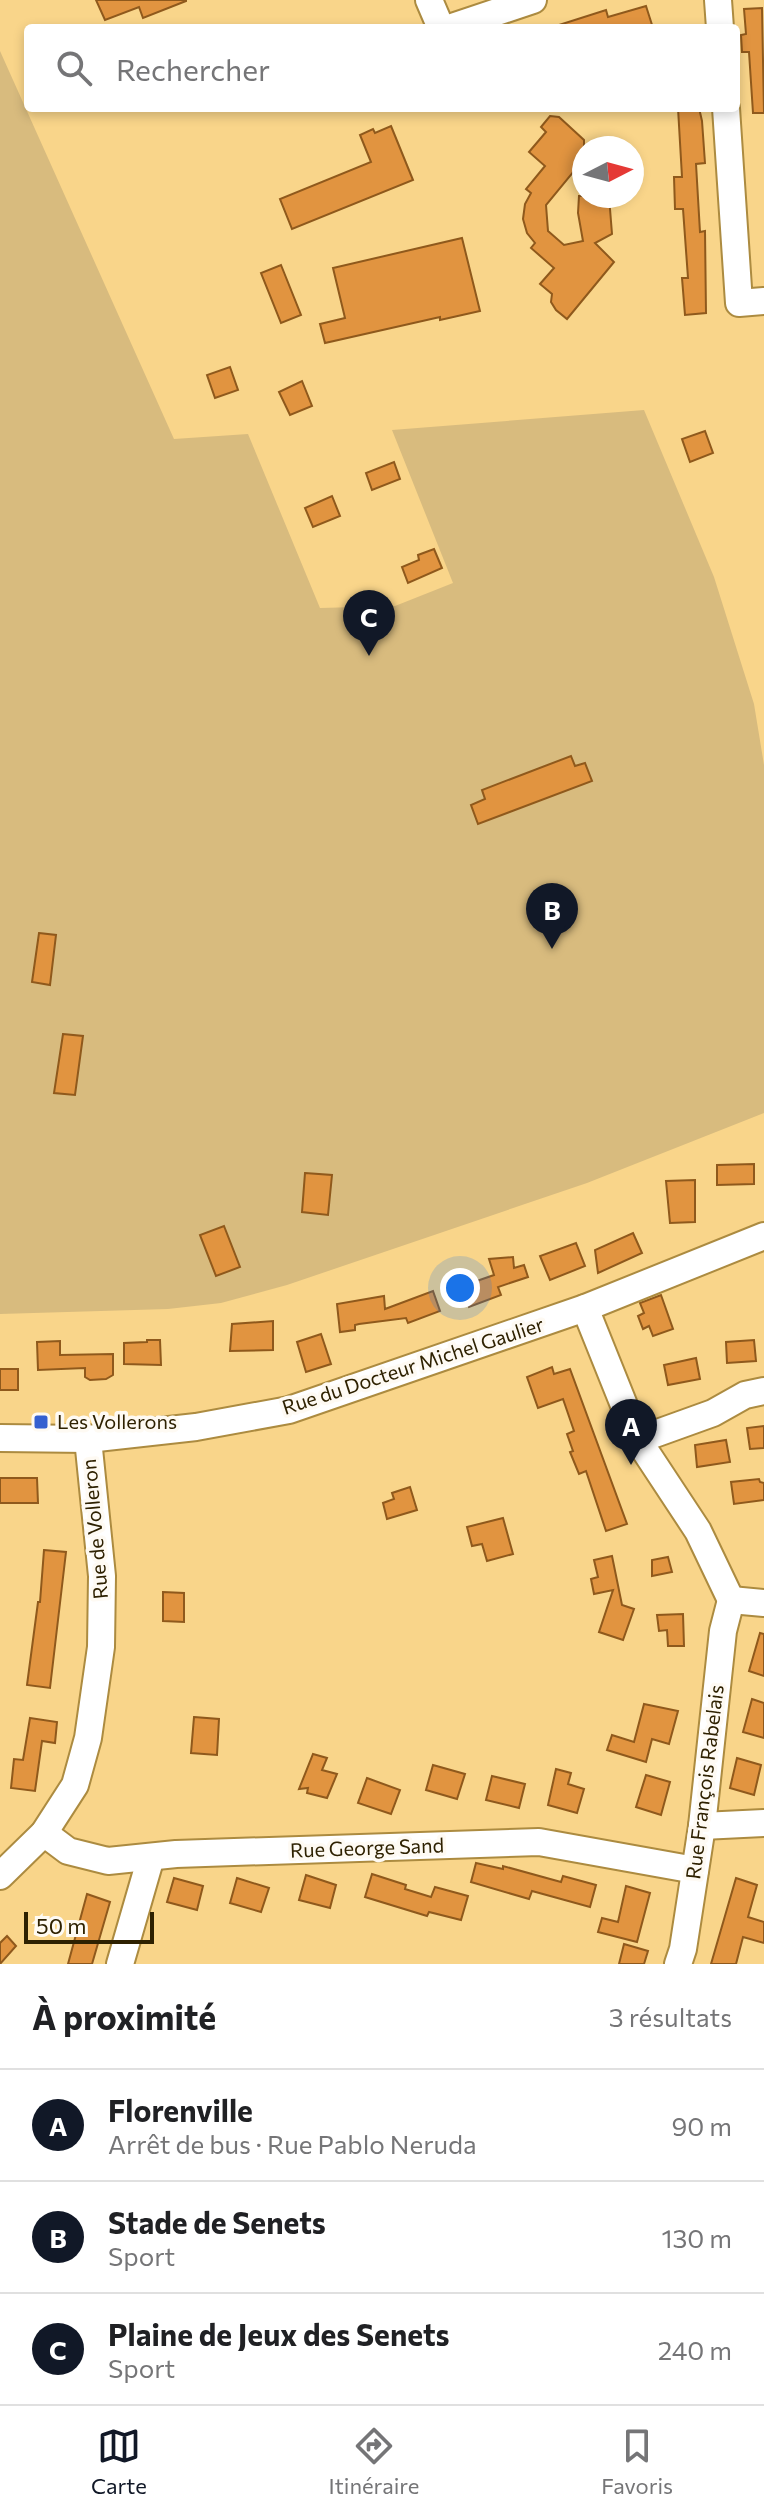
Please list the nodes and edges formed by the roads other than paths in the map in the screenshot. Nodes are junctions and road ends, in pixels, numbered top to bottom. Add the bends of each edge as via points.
1 (429, 0) edge
2 (531, 0) edge
3 (718, 0) edge
4 (439, 24) edge
5 (461, 24) edge
6 (720, 24) edge
7 (726, 112) edge
8 (764, 301) edge
9 (764, 1236) edge
10 (585, 1308) junction
11 (764, 1391) edge
12 (0, 1438) edge
13 (88, 1439) junction
14 (638, 1440) junction
15 (731, 1600) junction
16 (764, 1603) edge
17 (764, 1823) edge
18 (702, 1826) junction
19 (44, 1833) junction
20 (151, 1857) junction
21 (695, 1870) junction
22 (0, 1876) edge
23 (120, 1964) edge
24 (678, 1964) edge

1 - 4 street
2 - 5 street
3 - 6 street
7 - 8 street via 739,303
9 - 10 street, Rue du Docteur Michel Gaulier
10 - 13 street, Rue du Docteur Michel Gaulier via 289,1410
10 - 14 street
11 - 14 street
12 - 13 street, Rue du Docteur Michel Gaulier
13 - 19 street, Rue de Volleron via 102,1576 101,1647 88,1738 75,1785
14 - 15 street via 698,1531
15 - 16 street
15 - 18 street, Rue François Rabelais
17 - 18 street
18 - 21 street, Rue François Rabelais
19 - 20 street, Rue George Sand via 68,1851 108,1861
19 - 22 street, Rue de Volleron
20 - 21 street, Rue George Sand via 539,1842
20 - 23 street
21 - 24 street, Rue François Rabelais

